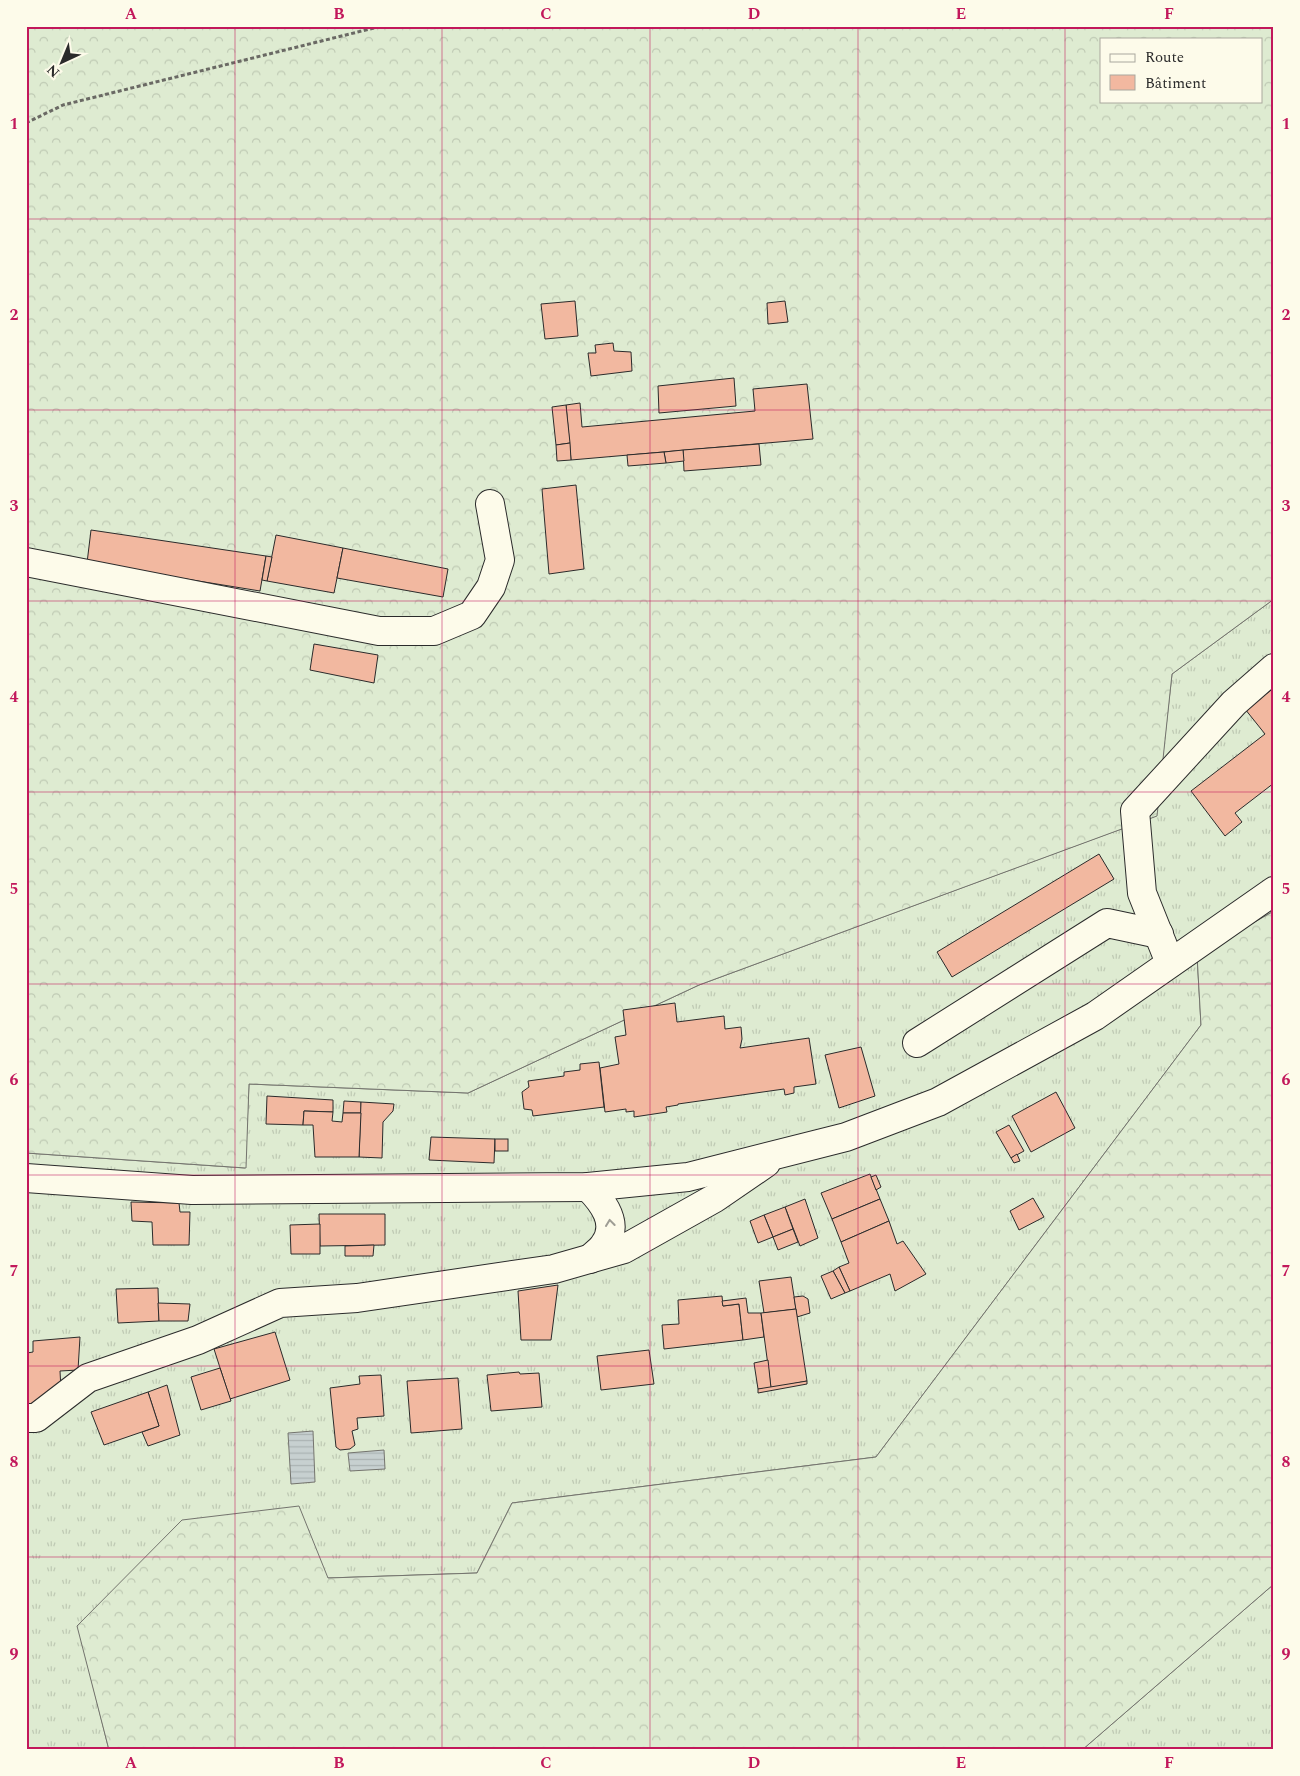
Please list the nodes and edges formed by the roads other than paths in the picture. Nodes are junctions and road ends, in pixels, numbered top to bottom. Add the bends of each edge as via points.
1 (490, 504) dead end
2 (26, 562) edge
3 (1274, 668) edge
4 (1274, 891) edge
5 (1159, 934) junction
6 (1170, 963) junction
7 (917, 1043) dead end
8 (782, 1152) junction
9 (26, 1178) edge
10 (588, 1187) junction
11 (590, 1259) junction
12 (26, 1418) edge

1 - 2 street via 500,560 491,586 472,615 434,630 379,631
3 - 5 street via 1234,703 1135,811 1142,893
4 - 6 street
5 - 6 street
5 - 7 street via 1107,923
6 - 8 street via 1094,1016 938,1102 846,1137
8 - 10 street via 688,1177
8 - 11 street via 715,1198 624,1249
9 - 10 street via 192,1190
11 -> 10 street via 611,1233 608,1211
11 - 12 street via 554,1269 366,1296 280,1303 198,1340 88,1378 36,1418

